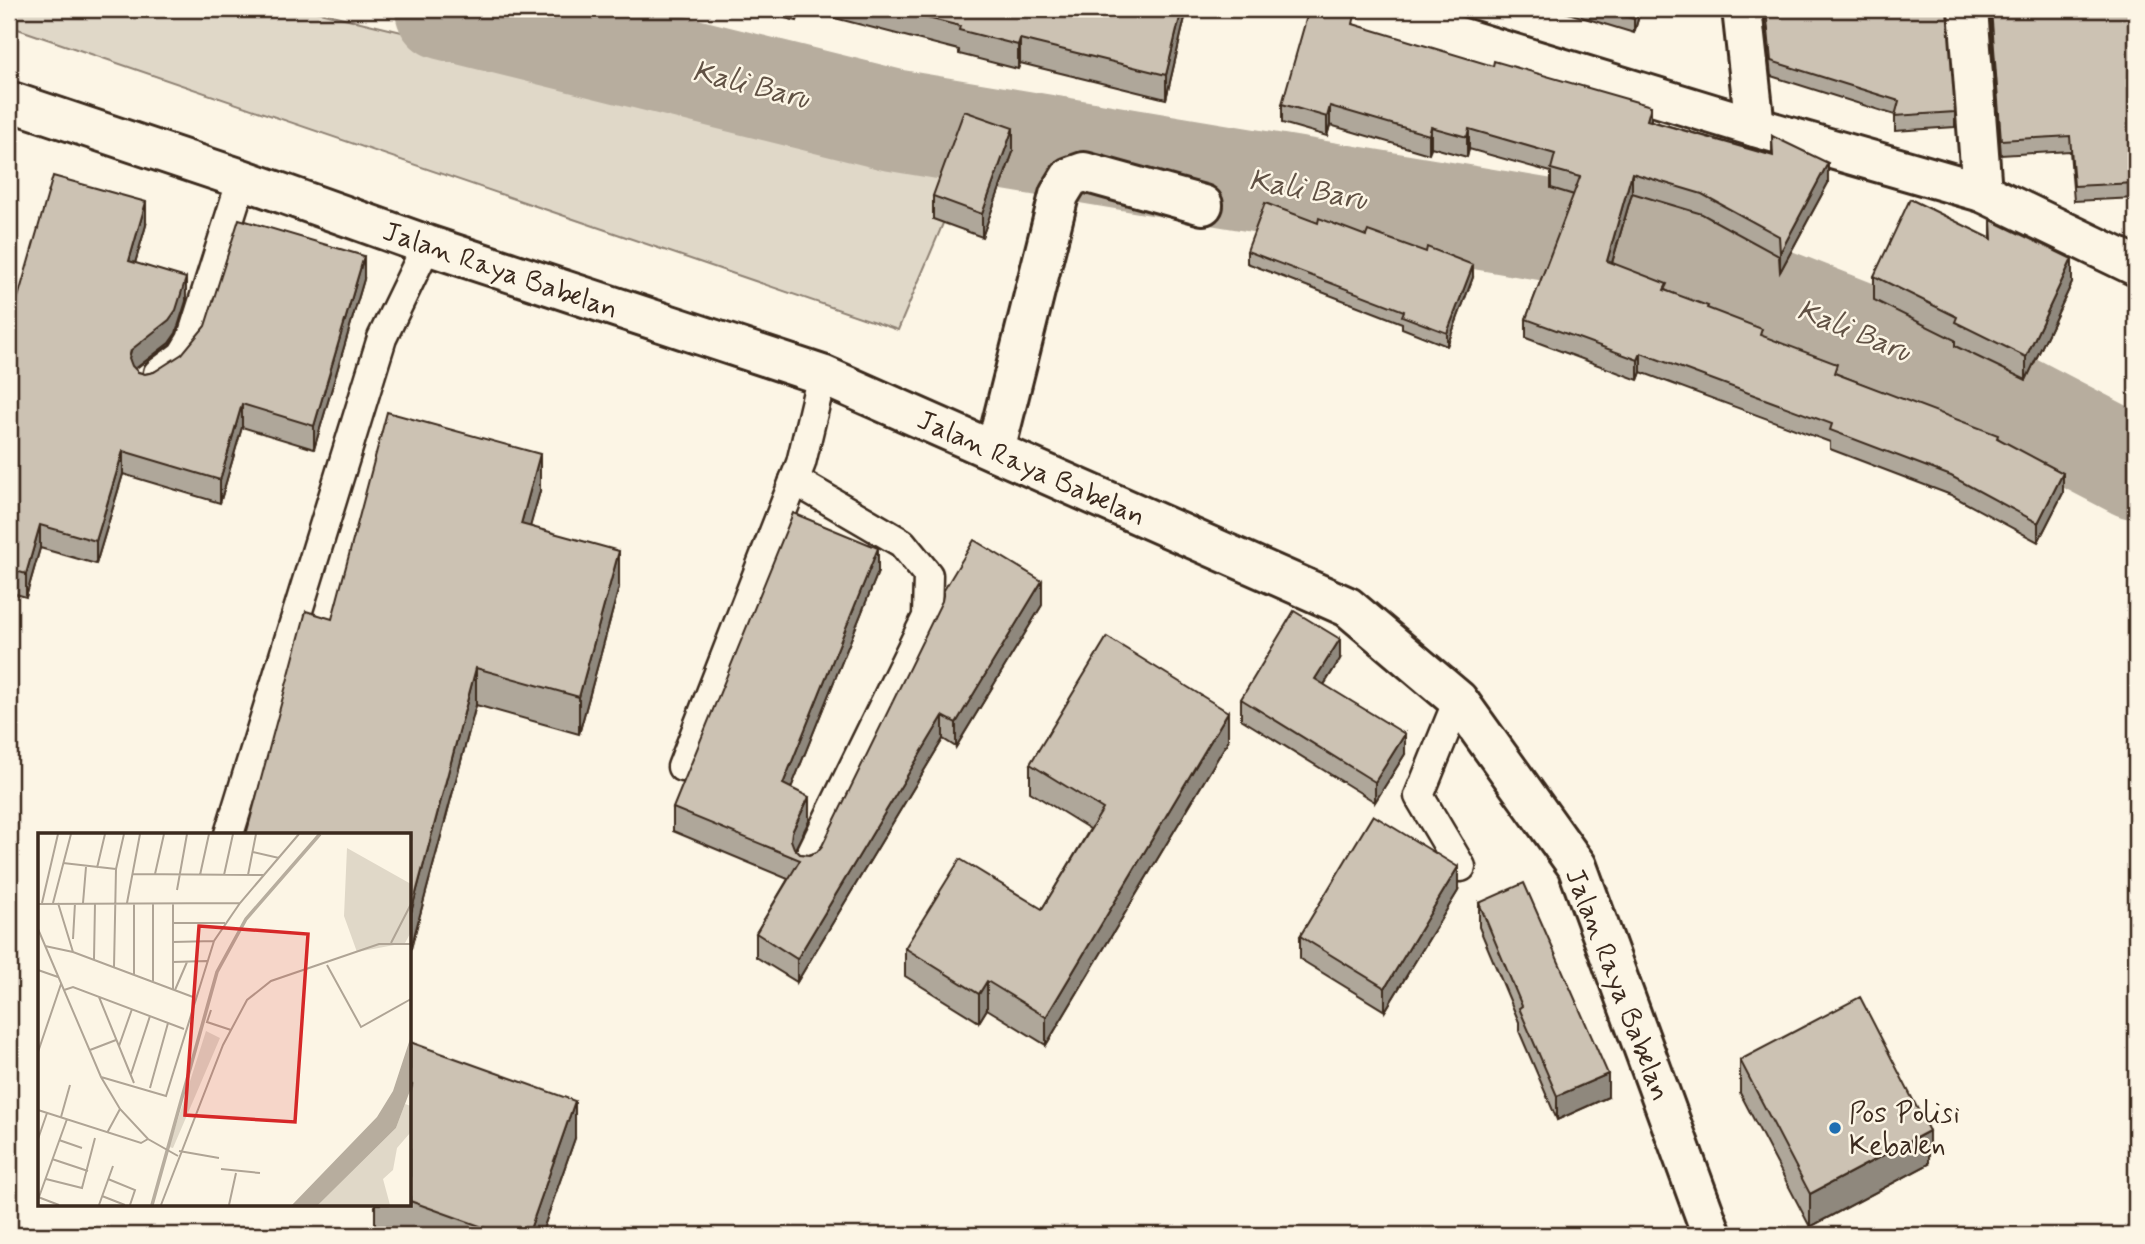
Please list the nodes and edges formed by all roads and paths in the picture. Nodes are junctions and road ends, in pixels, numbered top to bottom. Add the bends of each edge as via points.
1 (1367, 9) edge
2 (1742, 9) edge
3 (1968, 9) edge
4 (9, 101) edge
5 (1755, 127) junction
6 (242, 179) junction
7 (1982, 192) junction
8 (1203, 205) dead end
9 (427, 245) junction
10 (2136, 266) edge
11 (822, 375) junction
12 (146, 380) edge
13 (995, 451) junction
14 (794, 480) junction
15 (1458, 699) junction
16 (682, 767) dead end
17 (230, 833) edge
18 (807, 862) edge
19 (1461, 867) edge
20 (1712, 1235) edge

1 - 5 main road
2 - 5 main road
3 - 7 main road
4 - 6 main road, Jalan Raya Babelan
5 - 7 main road
6 - 9 main road, Jalan Raya Babelan
6 - 12 lane via 191,340 182,355
7 - 10 main road
8 - 13 main road via 1084,172 1070,177 1059,195
9 - 11 main road, Jalan Raya Babelan
9 - 17 lane via 382,338
11 - 13 main road, Jalan Raya Babelan
11 - 14 lane
13 - 15 main road, Jalan Raya Babelan via 1348,607
14 - 16 lane
14 - 18 lane via 902,543 928,575 927,617
15 - 19 lane via 1419,796
15 - 20 main road, Jalan Raya Babelan via 1577,866

